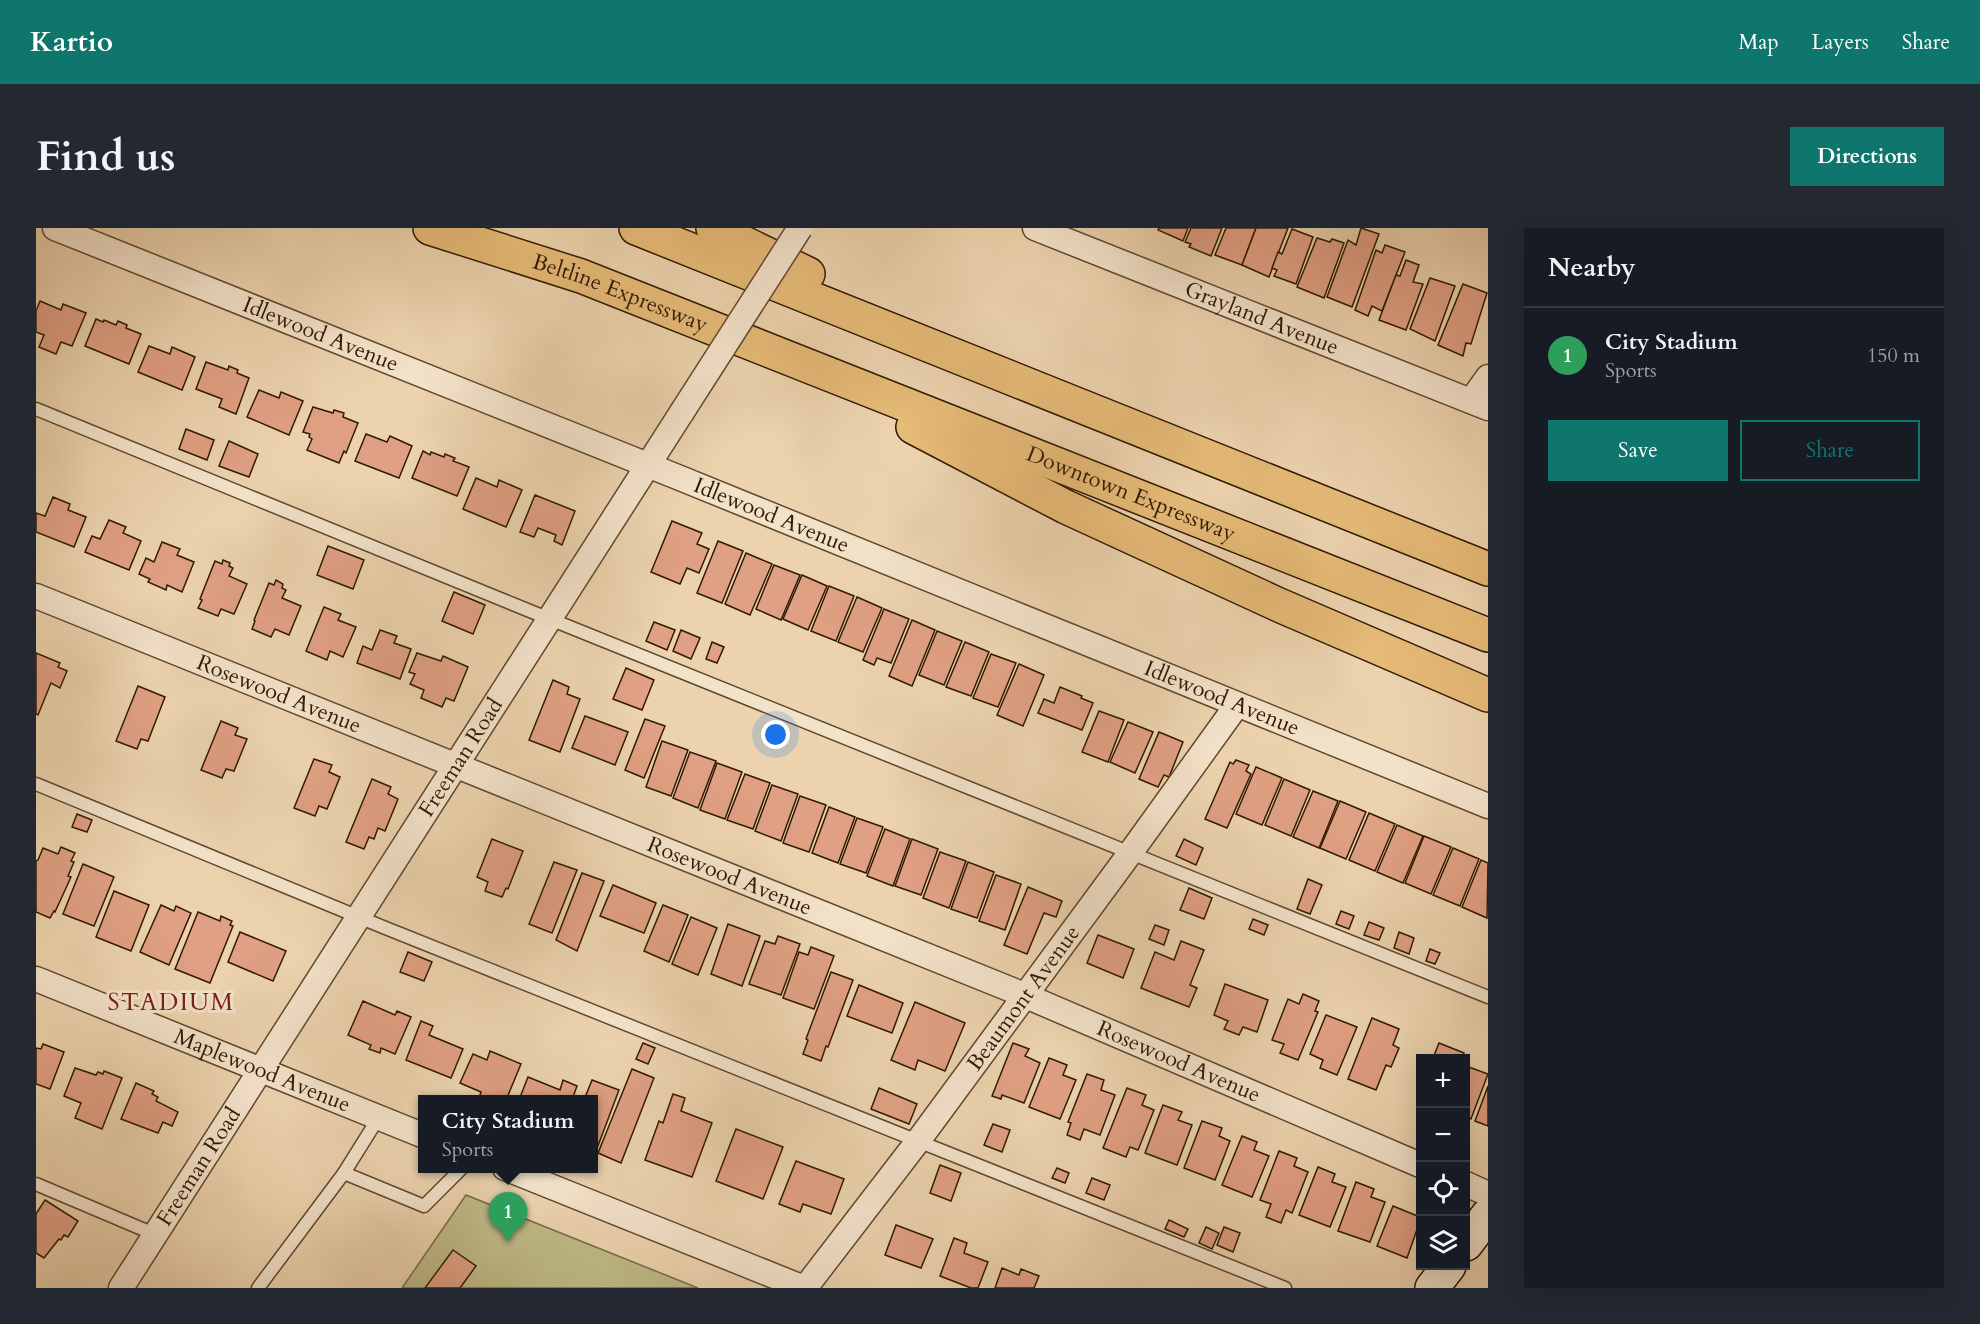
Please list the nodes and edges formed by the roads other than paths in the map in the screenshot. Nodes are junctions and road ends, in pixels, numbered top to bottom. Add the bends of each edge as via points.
1 (55, 228) edge
2 (430, 228) edge
3 (636, 228) edge
4 (712, 228) edge
5 (800, 228) edge
6 (1035, 228) edge
7 (911, 338) junction
8 (774, 352) junction
9 (1488, 377) edge
10 (1479, 404) edge
11 (36, 409) edge
12 (647, 465) junction
13 (1488, 569) edge
14 (36, 596) edge
15 (549, 618) junction
16 (1488, 635) edge
17 (1488, 695) edge
18 (1237, 705) junction
19 (454, 766) junction
20 (36, 784) edge
21 (1488, 806) edge
22 (1131, 852) junction
23 (358, 917) junction
24 (36, 979) edge
25 (1025, 995) junction
26 (1488, 997) edge
27 (260, 1070) junction
28 (379, 1118) junction
29 (418, 1133) edge
30 (918, 1141) junction
31 (1416, 1163) edge
32 (344, 1173) junction
33 (457, 1173) edge
34 (517, 1173) edge
35 (36, 1184) edge
36 (1470, 1186) edge
37 (1488, 1194) edge
38 (1488, 1215) edge
39 (154, 1234) junction
40 (1470, 1239) edge
41 (1446, 1270) edge
42 (121, 1288) edge
43 (258, 1288) edge
44 (804, 1288) edge
45 (1285, 1288) edge
46 (1432, 1288) edge

1 - 12 street, Idlewood Avenue
2 - 8 highway, Beltline Expressway via 581,276
3 - 7 highway
4 - 7 highway via 856,298
5 - 12 street, Freeman Road, bridge
6 - 10 street, Grayland Avenue
7 - 13 highway
8 - 16 highway, Downtown Expressway
8 - 17 highway via 1066,507
9 - 10 street
11 - 15 lane
12 - 15 street, Freeman Road
12 - 18 street, Idlewood Avenue
14 - 19 street, Rosewood Avenue
15 - 19 street, Freeman Road
15 - 22 lane
18 - 21 street, Idlewood Avenue
18 - 22 street, Beaumont Avenue
19 - 23 street, Freeman Road
19 - 25 street, Rosewood Avenue
20 - 23 lane
22 - 25 street, Beaumont Avenue
22 - 26 lane
23 - 27 street, Freeman Road
23 - 30 lane
24 - 27 street, Maplewood Avenue
25 - 30 street, Beaumont Avenue
25 - 31 street, Rosewood Avenue
27 - 28 street, Maplewood Avenue
27 - 39 street, Freeman Road
28 - 29 street, Maplewood Avenue
28 - 32 lane
30 - 44 street, Beaumont Avenue
30 - 45 lane
32 - 33 lane via 424,1206
32 - 43 lane
34 - 44 street
35 - 39 lane
36 - 37 street
38 - 40 street
39 - 42 street, Freeman Road
41 - 46 street

